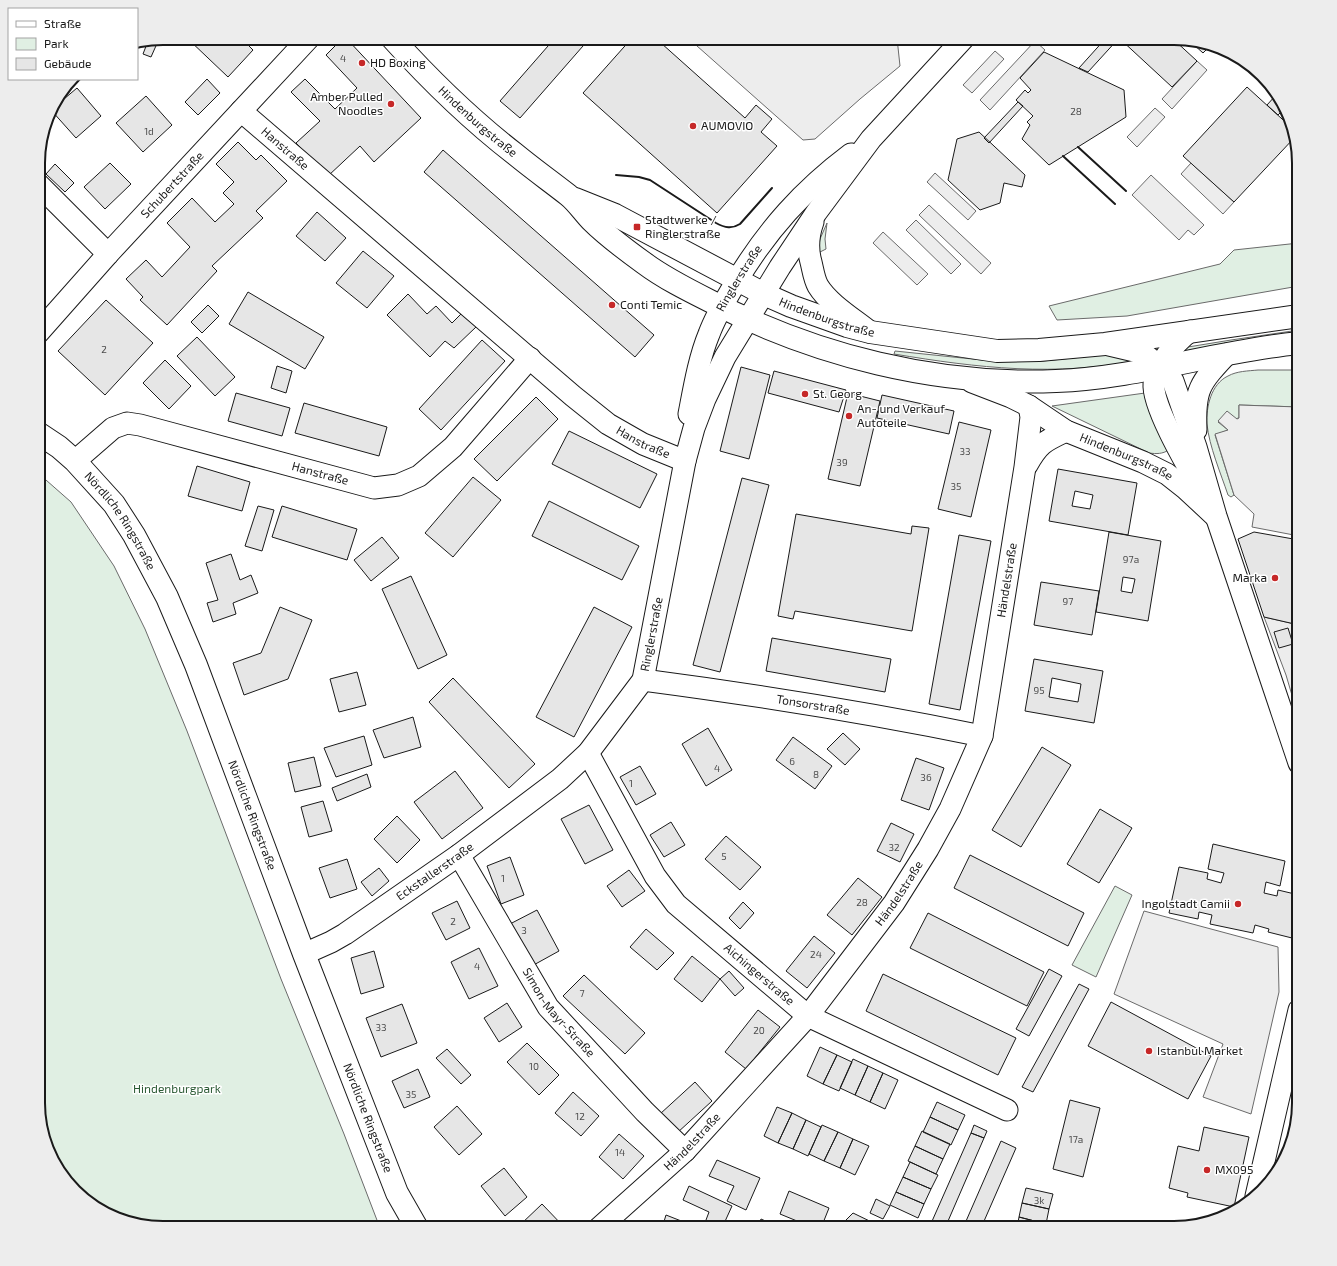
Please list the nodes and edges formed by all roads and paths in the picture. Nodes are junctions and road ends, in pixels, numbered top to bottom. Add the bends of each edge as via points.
1 (302, 45) edge
2 (399, 45) edge
3 (958, 45) edge
4 (241, 111) junction
5 (871, 139) junction
6 (45, 191) edge
7 (571, 197) junction
8 (816, 213) junction
9 (108, 254) junction
10 (737, 280) junction
11 (764, 294) junction
12 (721, 307) junction
13 (1292, 317) edge
14 (748, 320) junction
15 (45, 325) edge
16 (1190, 331) junction
17 (870, 332) junction
18 (1105, 344) junction
19 (1292, 344) edge
20 (1227, 354) junction
21 (530, 358) junction
22 (1160, 366) junction
23 (964, 379) junction
24 (1029, 406) junction
25 (1066, 431) junction
26 (45, 438) edge
27 (1196, 447) junction
28 (75, 461) junction
29 (685, 461) junction
30 (1025, 467) junction
31 (1216, 516) junction
32 (644, 680) junction
33 (982, 736) junction
34 (1292, 742) edge
35 (588, 753) junction
36 (560, 779) joint
37 (459, 855) junction
38 (304, 954) junction
39 (808, 1016) junction
40 (1292, 1040) edge
41 (1007, 1110) dead end
42 (685, 1151) junction
43 (1258, 1187) edge
44 (413, 1221) edge
45 (606, 1221) edge

1 - 4 street, Schubertstraße
2 - 7 main road, Hindenburgstraße via 464,110 513,153
3 - 5 street, Ringlerstraße
4 - 9 street, Schubertstraße
4 - 21 street, Hanstraße
5 - 8 street, Ringlerstraße
5 - 10 street, Ringlerstraße via 827,172 796,202 760,244
6 - 9 street
7 - 10 main road, Hindenburgstraße via 615,215
7 - 12 main road, Hindenburgstraße via 617,244 647,265
8 - 11 street, Ringlerstraße
8 - 17 street via 809,232 808,245 818,286 836,305
9 - 15 street, Schubertstraße
10 - 11 main road, Hindenburgstraße
10 - 12 street, Ringlerstraße
11 - 14 street, Ringlerstraße
11 - 17 main road, Hindenburgstraße via 790,306
12 - 14 main road, Hindenburgstraße
12 - 29 street, Ringlerstraße via 708,335 693,393 685,430
13 - 16 main road
14 - 23 main road, Hindenburgstraße via 778,333 855,358
14 - 29 street, Ringlerstraße via 725,357 705,399
16 - 18 main road, Hindenburgstraße
16 - 22 street, Hindenburgstraße via 1173,347
17 - 18 main road, Hindenburgstraße via 997,351
18 - 22 street, Hindenburgstraße via 1143,353
19 - 20 main road, Hindenburgstraße
20 - 22 main road, Hindenburgstraße
20 - 27 street via 1206,376 1198,394 1195,415
21 - 28 street, Hanstraße via 453,448 419,476 398,485 374,488 140,424 127,423 112,428
21 - 29 street, Hanstraße via 608,424 643,444
22 - 23 main road, Hindenburgstraße via 1126,374 1059,381 1011,382
22 - 27 street, Hindenburgstraße via 1173,381
22 - 31 street, Hindenburgstraße via 1154,385 1157,403 1182,457
23 - 24 street, Hindenburgstraße
24 - 25 street, Hindenburgstraße
24 - 30 street, Händelstraße via 1031,417
25 - 30 street, Händelstraße via 1043,442
25 - 31 street, Hindenburgstraße via 1167,474
26 - 28 main road, Nördliche Ringstraße
27 - 31 street, Hindenburgstraße
28 - 38 main road, Nördliche Ringstraße via 114,504 134,535 167,597 196,665
29 - 32 street, Ringlerstraße
30 - 33 street, Händelstraße
31 - 34 street, Hindenburgstraße
32 - 33 street, Tonsorstraße via 908,721
32 - 35 street, Ringlerstraße
33 - 39 street, Händelstraße via 950,809 928,849 894,903
35 - 36 street, Ringlerstraße
35 - 39 street, Aichingerstraße via 655,876 676,904
36 - 37 street, Eckstallerstraße
37 - 38 street, Eckstallerstraße via 345,934
37 - 42 street, Simon-Mayr-Straße via 548,1006 645,1112
38 - 44 main road, Nördliche Ringstraße via 397,1193
39 - 41 street, Aichingerstraße
39 - 42 street, Händelstraße
40 - 43 street
42 - 45 street, Händelstraße

